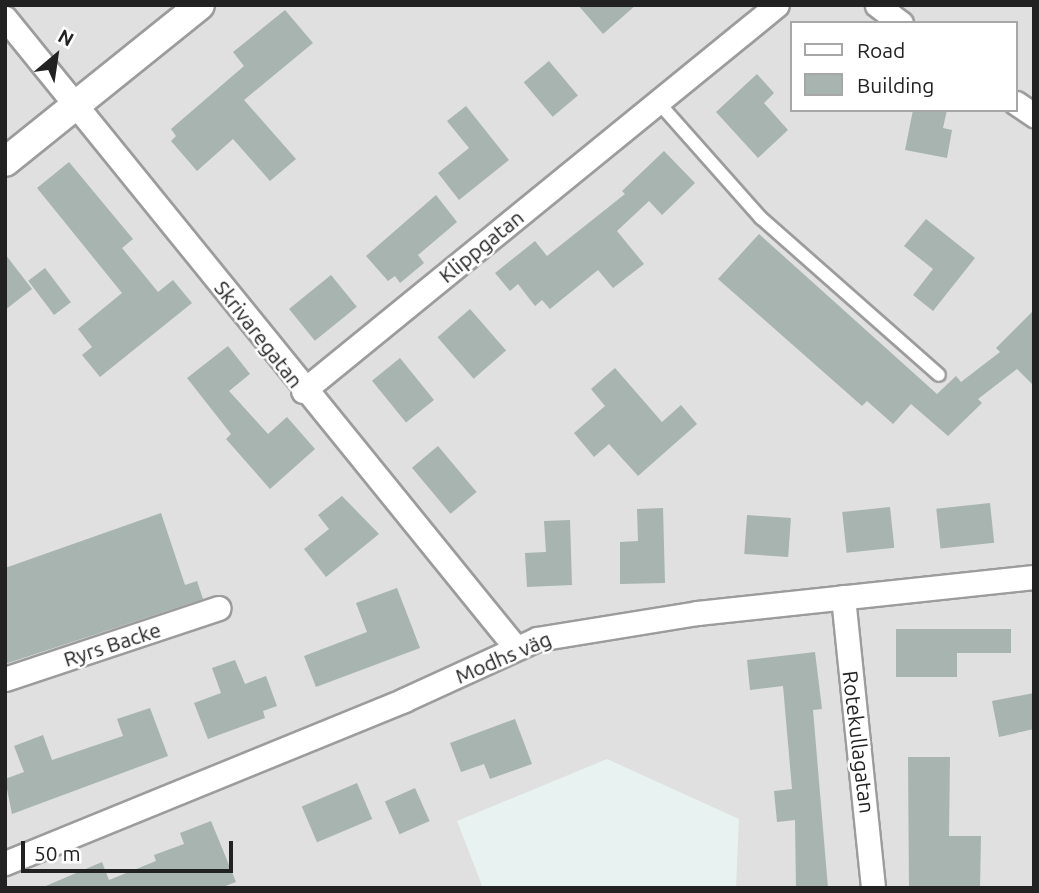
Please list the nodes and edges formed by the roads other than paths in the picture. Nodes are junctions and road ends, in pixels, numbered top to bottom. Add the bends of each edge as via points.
1 (200, 5) edge
2 (777, 5) edge
3 (877, 5) edge
4 (5, 18) edge
5 (898, 21) edge
6 (658, 102) junction
7 (1018, 104) edge
8 (76, 106) junction
9 (1034, 115) edge
10 (5, 162) edge
11 (939, 375) dead end
12 (303, 391) junction
13 (1034, 576) edge
14 (843, 597) junction
15 (219, 608) dead end
16 (516, 648) junction
17 (5, 679) edge
18 (5, 863) edge
19 (873, 888) edge

1 - 8 street
2 - 6 street, Klippgatan
3 - 5 street
4 - 8 street, Skrivaregatan
6 - 11 lane via 761,218
6 - 12 street, Klippgatan
7 - 9 street
8 - 10 street
8 - 12 street, Skrivaregatan
12 - 16 street, Skrivaregatan via 395,495
13 - 14 street, Modhs väg
14 - 16 street, Modhs väg via 572,629
14 - 19 street, Rotekullagatan
15 - 17 street, Ryrs Backe
16 - 18 street, Modhs väg via 404,700

